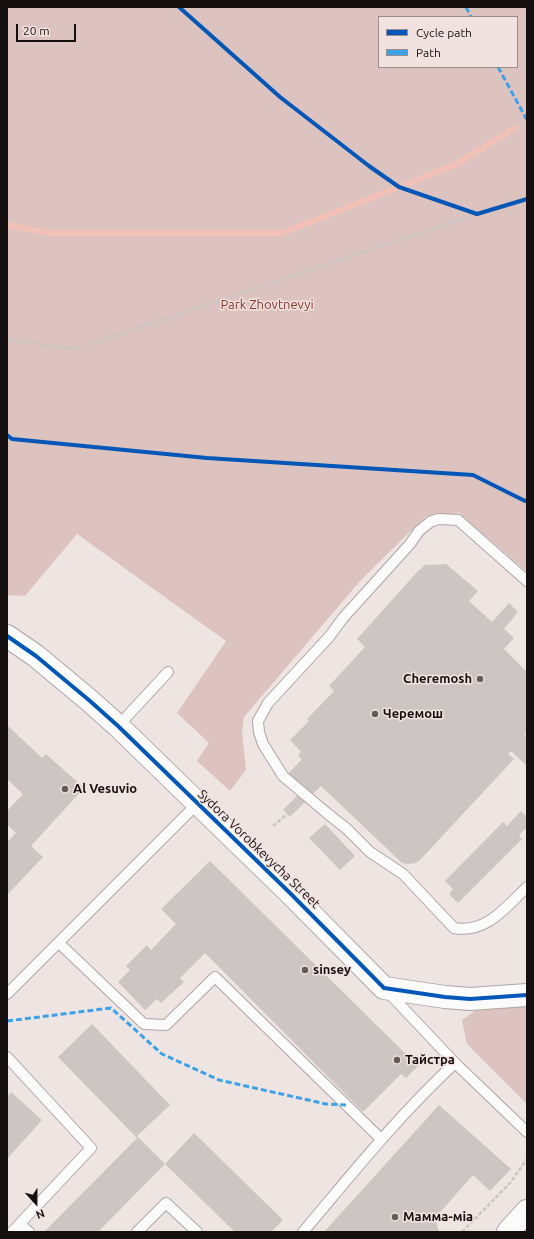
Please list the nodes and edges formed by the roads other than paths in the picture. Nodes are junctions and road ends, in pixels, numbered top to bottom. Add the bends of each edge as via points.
1 (527, 580) edge
2 (7, 636) edge
3 (168, 672) dead end
4 (118, 726) junction
5 (198, 803) junction
6 (527, 887) edge
7 (59, 943) junction
8 (384, 988) junction
9 (526, 991) edge
10 (7, 994) edge
11 (7, 1057) edge
12 (455, 1063) junction
13 (527, 1132) edge
14 (381, 1139) junction
15 (527, 1211) edge
16 (20, 1224) junction
17 (12, 1232) edge
18 (29, 1232) edge
19 (137, 1232) edge
20 (197, 1232) edge
21 (303, 1232) edge
22 (508, 1232) edge

1 - 6 lane via 458,520 438,519 430,522 419,531 329,637 268,703 258,722 263,744 283,776 347,829 370,852 403,874 454,928 465,930 489,922
2 - 4 street, Sydora Vorobkevycha Street via 36,656
3 - 4 lane
4 - 5 street, Sydora Vorobkevycha Street
5 - 7 lane
5 - 8 street, Sydora Vorobkevycha Street
7 - 10 lane
7 - 14 lane via 144,1024 166,1025 215,977
8 - 9 street via 470,999
8 - 12 lane, Sydora Vorobkevycha Street
11 - 16 lane via 91,1148
12 - 13 lane, Sydora Vorobkevycha Street
12 - 14 lane
14 - 21 lane
15 - 22 street
16 - 17 lane
16 - 18 lane
19 - 20 lane via 166,1203

